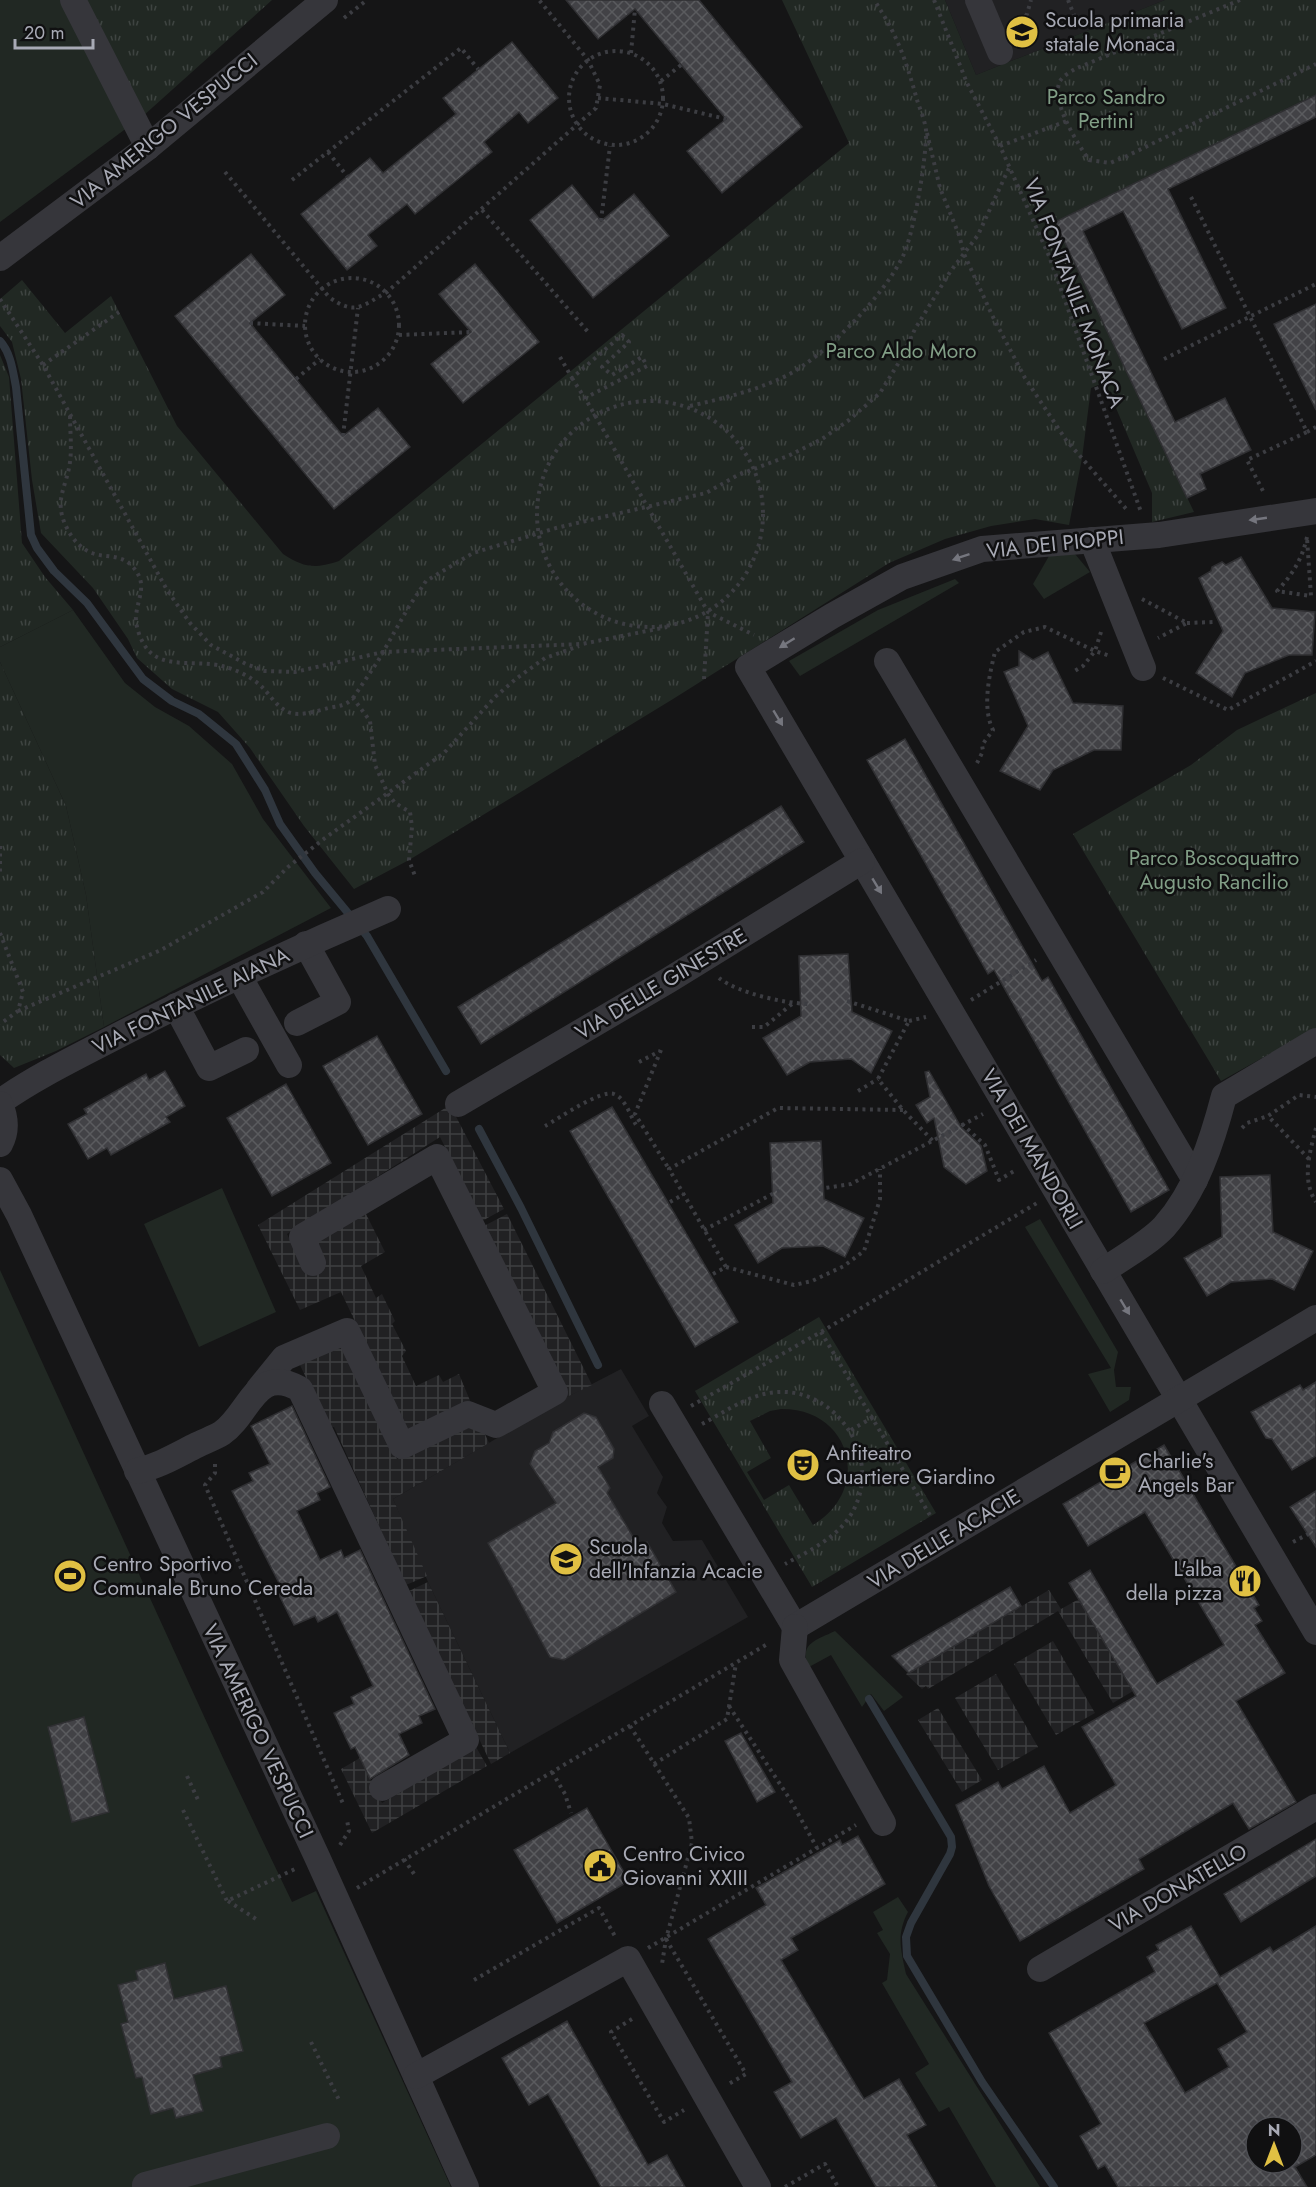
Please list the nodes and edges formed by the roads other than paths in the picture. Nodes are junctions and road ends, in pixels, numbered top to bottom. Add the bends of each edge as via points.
1 (73, 0) edge
2 (325, 0) edge
3 (978, 0) edge
4 (1000, 52) dead end
5 (148, 147) junction
6 (0, 258) edge
7 (1311, 524) edge
8 (1092, 540) junction
9 (887, 661) dead end
10 (748, 667) joint
11 (1143, 668) road end
12 (862, 861) junction
13 (388, 909) dead end
14 (306, 944) junction
15 (239, 976) junction
16 (176, 1006) junction
17 (297, 1023) dead end
18 (1316, 1041) edge
19 (246, 1050) dead end
20 (289, 1065) dead end
21 (0, 1103) edge
22 (458, 1104) dead end
23 (0, 1144) edge
24 (0, 1180) edge
25 (1195, 1180) junction
26 (313, 1263) dead end
27 (1103, 1271) junction
28 (1316, 1318) edge
29 (258, 1390) junction
30 (1179, 1400) junction
31 (671, 1419) road end
32 (137, 1471) junction
33 (795, 1627) junction
34 (1316, 1632) edge
35 (382, 1788) dead end
36 (1316, 1807) edge
37 (880, 1818) road end
38 (1040, 1969) dead end
39 (416, 2076) junction
40 (327, 2136) dead end
41 (145, 2185) dead end
42 (466, 2187) edge
43 (758, 2187) edge

1 - 5 street
2 - 5 street, VIA AMERIGO VESPUCCI
3 - 4 street
5 - 6 street, VIA AMERIGO VESPUCCI
7 -> 8 street, VIA DEI PIOPPI
8 -> 10 street, VIA DEI PIOPPI via 982,549 902,577
8 - 11 street
9 - 25 street
10 -> 12 street, VIA DEI MANDORLI
12 - 22 street, VIA DELLE GINESTRE
12 -> 27 street, VIA DEI MANDORLI
13 - 14 street, VIA FONTANILE AIANA
14 - 15 street, VIA FONTANILE AIANA
14 - 17 street via 338,1002
15 - 16 street, VIA FONTANILE AIANA
15 - 20 street
16 - 19 street via 209,1068
16 - 21 street, VIA FONTANILE AIANA via 24,1085
18 - 25 street via 1224,1096
21 - 23 street via 6,1126
24 - 32 street, VIA AMERIGO VESPUCCI
25 - 27 street via 1162,1228
26 - 29 street via 302,1237 437,1156 555,1392 496,1425 468,1414 402,1446 347,1331 284,1358
27 -> 30 street, VIA DEI MANDORLI
28 - 30 street, VIA DELLE ACACIE
29 - 32 street via 232,1425 220,1434 154,1467
29 - 35 street via 272,1382 286,1381 300,1389 466,1740
30 - 33 street, VIA DELLE ACACIE
30 - 34 street, VIA DEI MANDORLI
31 - 33 street
32 - 39 street, VIA AMERIGO VESPUCCI
33 - 37 street via 792,1660
36 - 38 street, VIA DONATELLO
39 - 42 street, VIA AMERIGO VESPUCCI
39 - 43 street via 628,1959
40 - 41 street

